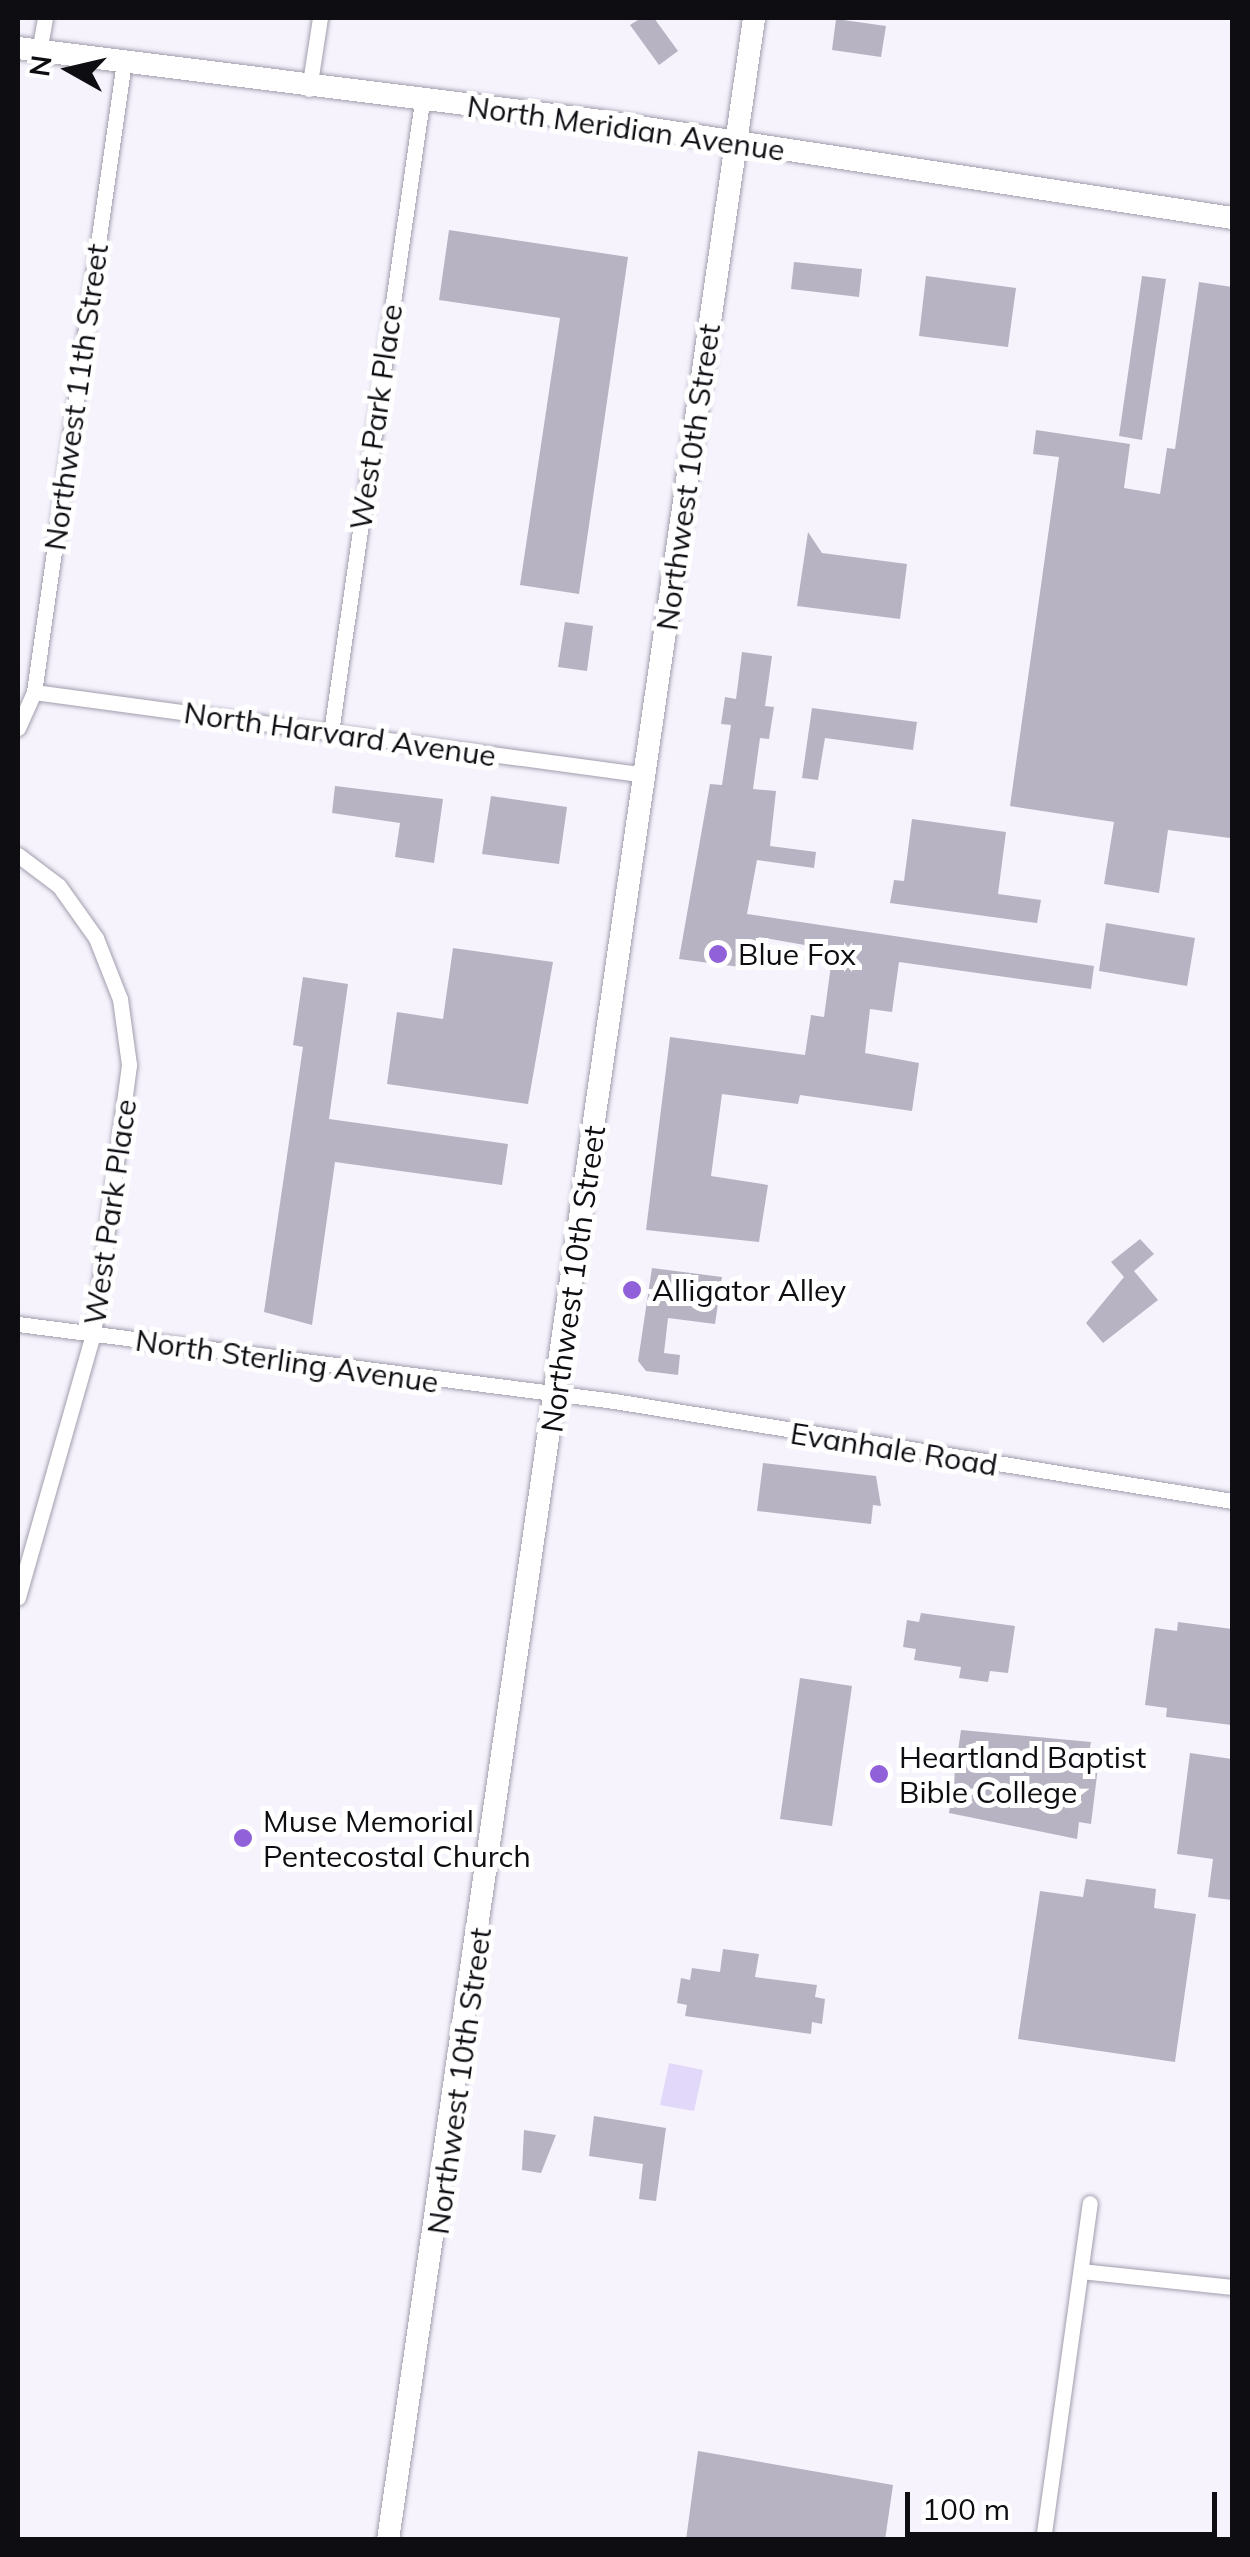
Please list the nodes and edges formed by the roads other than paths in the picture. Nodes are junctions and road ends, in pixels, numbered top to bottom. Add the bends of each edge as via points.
1 (45, 18) edge
2 (320, 18) edge
3 (754, 18) edge
4 (28, 50) edge
5 (124, 62) junction
6 (309, 89) junction
7 (422, 101) junction
8 (736, 142) junction
9 (1232, 218) edge
10 (34, 692) junction
11 (18, 728) edge
12 (331, 732) junction
13 (646, 775) junction
14 (18, 854) edge
15 (18, 1324) edge
16 (93, 1334) junction
17 (557, 1396) junction
18 (1232, 1501) edge
19 (18, 1598) edge
20 (1090, 2204) dead end
21 (1081, 2271) junction
22 (1232, 2288) edge
23 (388, 2540) edge
24 (1043, 2540) edge

1 - 4 street
2 - 6 street
3 - 8 main road, Northwest 10th Street
4 - 5 main road, North Meridian Avenue
5 - 6 main road, North Meridian Avenue
5 - 10 street, Northwest 11th Street
6 - 7 main road, North Meridian Avenue
7 - 8 main road, North Meridian Avenue
7 - 12 street, West Park Place
8 - 9 main road, North Meridian Avenue
8 - 13 main road, Northwest 10th Street
10 - 11 street, Northwest 11th Street
10 - 12 street, North Harvard Avenue
12 - 13 street, North Harvard Avenue
13 - 17 main road, Northwest 10th Street
14 - 16 street, West Park Place via 81,912 109,965 127,1031 126,1102
15 - 16 street, North Sterling Avenue
16 - 17 street, North Sterling Avenue
16 - 19 street, West Park Place
17 - 18 street, Evanhale Road
17 - 23 main road, Northwest 10th Street
20 - 21 street
21 - 22 street
21 - 24 street

